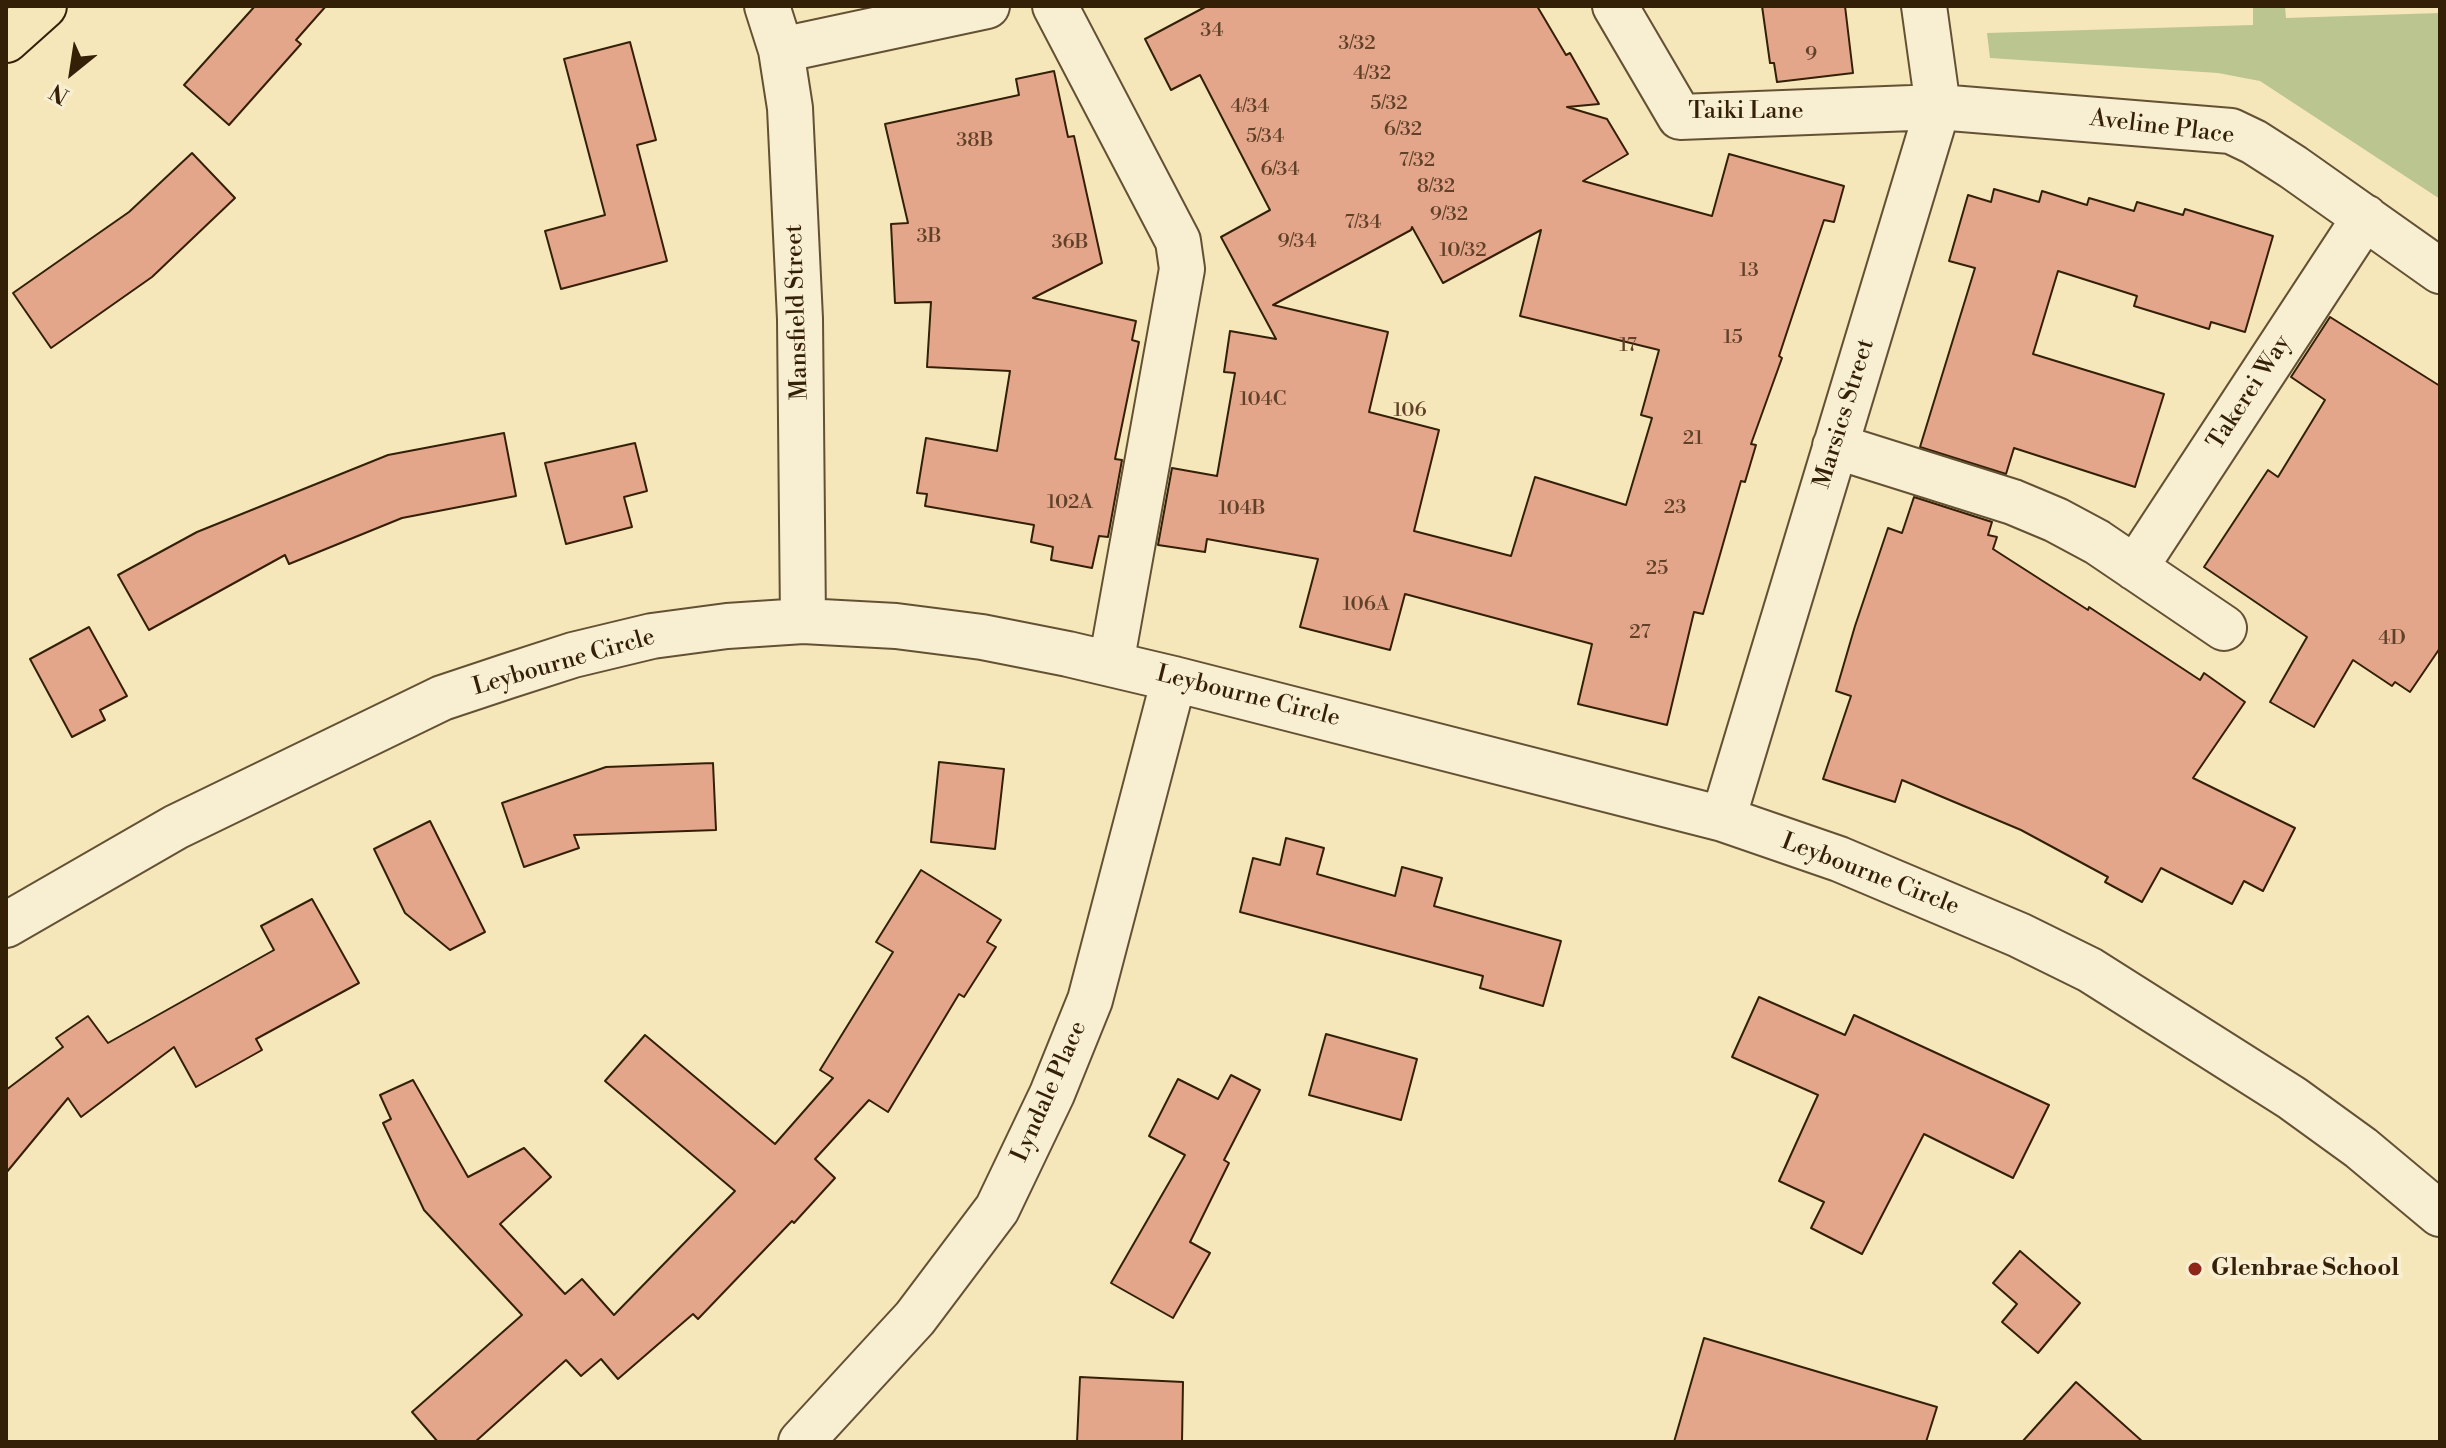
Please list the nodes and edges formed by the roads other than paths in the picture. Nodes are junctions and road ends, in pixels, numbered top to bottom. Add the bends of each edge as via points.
1 (44, 6) edge
2 (767, 6) edge
3 (987, 6) edge
4 (1055, 6) edge
5 (1615, 6) edge
6 (1924, 6) edge
7 (6, 40) edge
8 (781, 50) junction
9 (1938, 107) junction
10 (2365, 217) junction
11 (2440, 271) edge
12 (1835, 446) junction
13 (2135, 568) junction
14 (803, 621) junction
15 (2224, 628) dead end
16 (1111, 664) junction
17 (1174, 679) junction
18 (1723, 819) junction
19 (6, 925) edge
20 (2440, 1214) edge
21 (801, 1442) edge

1 - 7 main road
2 - 8 street, Mansfield Street
3 - 8 street
4 - 16 street via 1178,241 1182,269
5 - 9 street, Taiki Lane via 1680,117
6 - 9 street, Marsics Street
8 - 14 street, Mansfield Street via 790,108 800,319
9 - 10 street, Aveline Place via 2231,131
9 - 12 street, Marsics Street
10 - 11 street, Aveline Place
10 - 13 street, Takerei Way
12 - 13 street via 2013,502 2097,542
12 - 18 street, Marsics Street
13 - 15 street
14 - 16 street, Leybourne Circle via 982,637
14 - 19 street, Leybourne Circle via 652,636 573,655 442,698 176,827
16 - 17 street, Leybourne Circle
17 - 18 street, Leybourne Circle
17 - 21 street, Lyndale Place via 1090,1000 997,1209 915,1318
18 - 20 street, Leybourne Circle via 1839,859 2090,970 2292,1098

